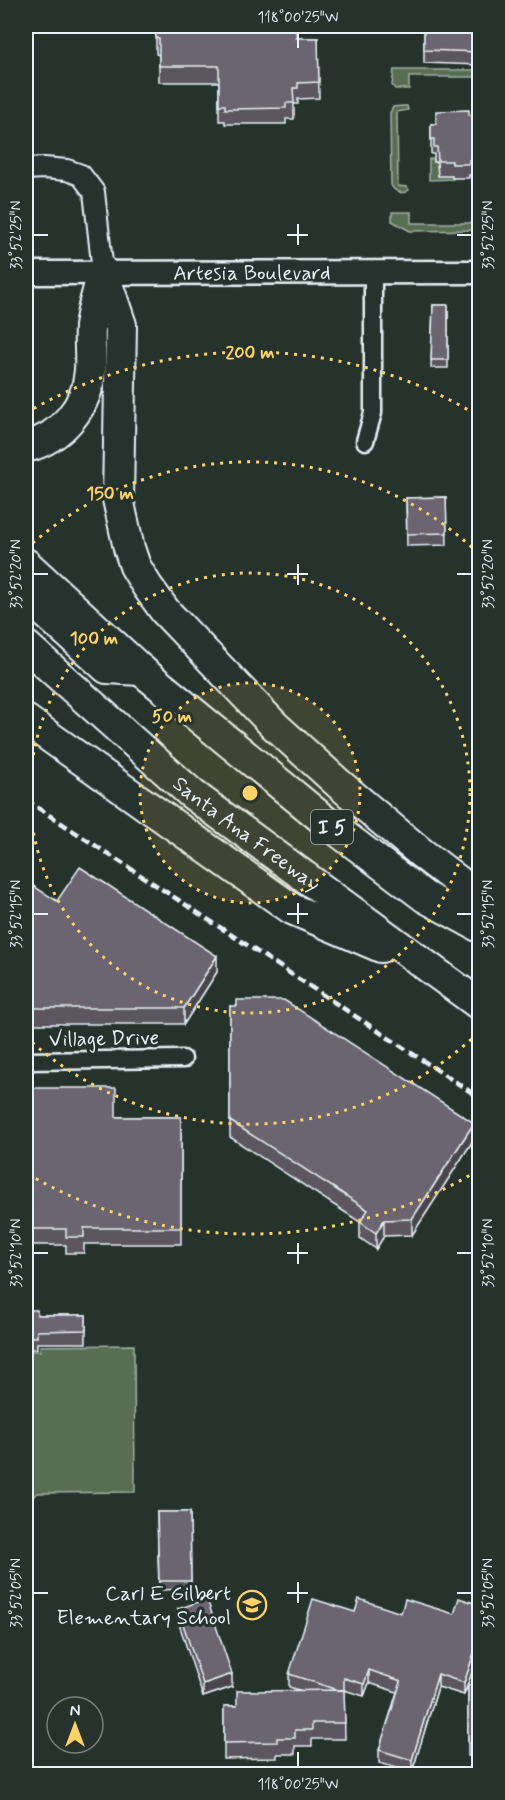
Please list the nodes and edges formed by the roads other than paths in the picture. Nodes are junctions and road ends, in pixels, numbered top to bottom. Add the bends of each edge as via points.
1 (26, 169) edge
2 (103, 272) junction
3 (373, 272) junction
4 (480, 272) edge
5 (26, 273) edge
6 (365, 441) dead end
7 (26, 447) edge
8 (26, 564) edge
9 (26, 595) edge
10 (26, 646) edge
11 (141, 670) junction
12 (26, 720) edge
13 (480, 898) edge
14 (480, 927) edge
15 (428, 968) junction
16 (480, 1005) edge
17 (183, 1059) dead end
18 (26, 1061) edge

1 - 2 street via 67,170 81,175 94,192
2 - 3 main road, Artesia Boulevard
2 - 5 main road, Artesia Boulevard
2 - 7 highway via 90,327 90,371 84,399 58,431 47,440
2 - 13 highway via 121,325 118,499 135,566 147,586 165,611 274,725 366,807
3 - 4 main road, Artesia Boulevard
3 - 6 street via 373,413
8 - 11 highway, I 5
9 - 11 highway via 107,668
10 - 15 highway, Santa Ana Freeway / I 5 via 192,794
11 - 14 highway, I 5 via 330,825 425,897
12 - 15 highway via 292,909
15 - 16 highway, Santa Ana Freeway / I 5
17 - 18 street, Village Drive

